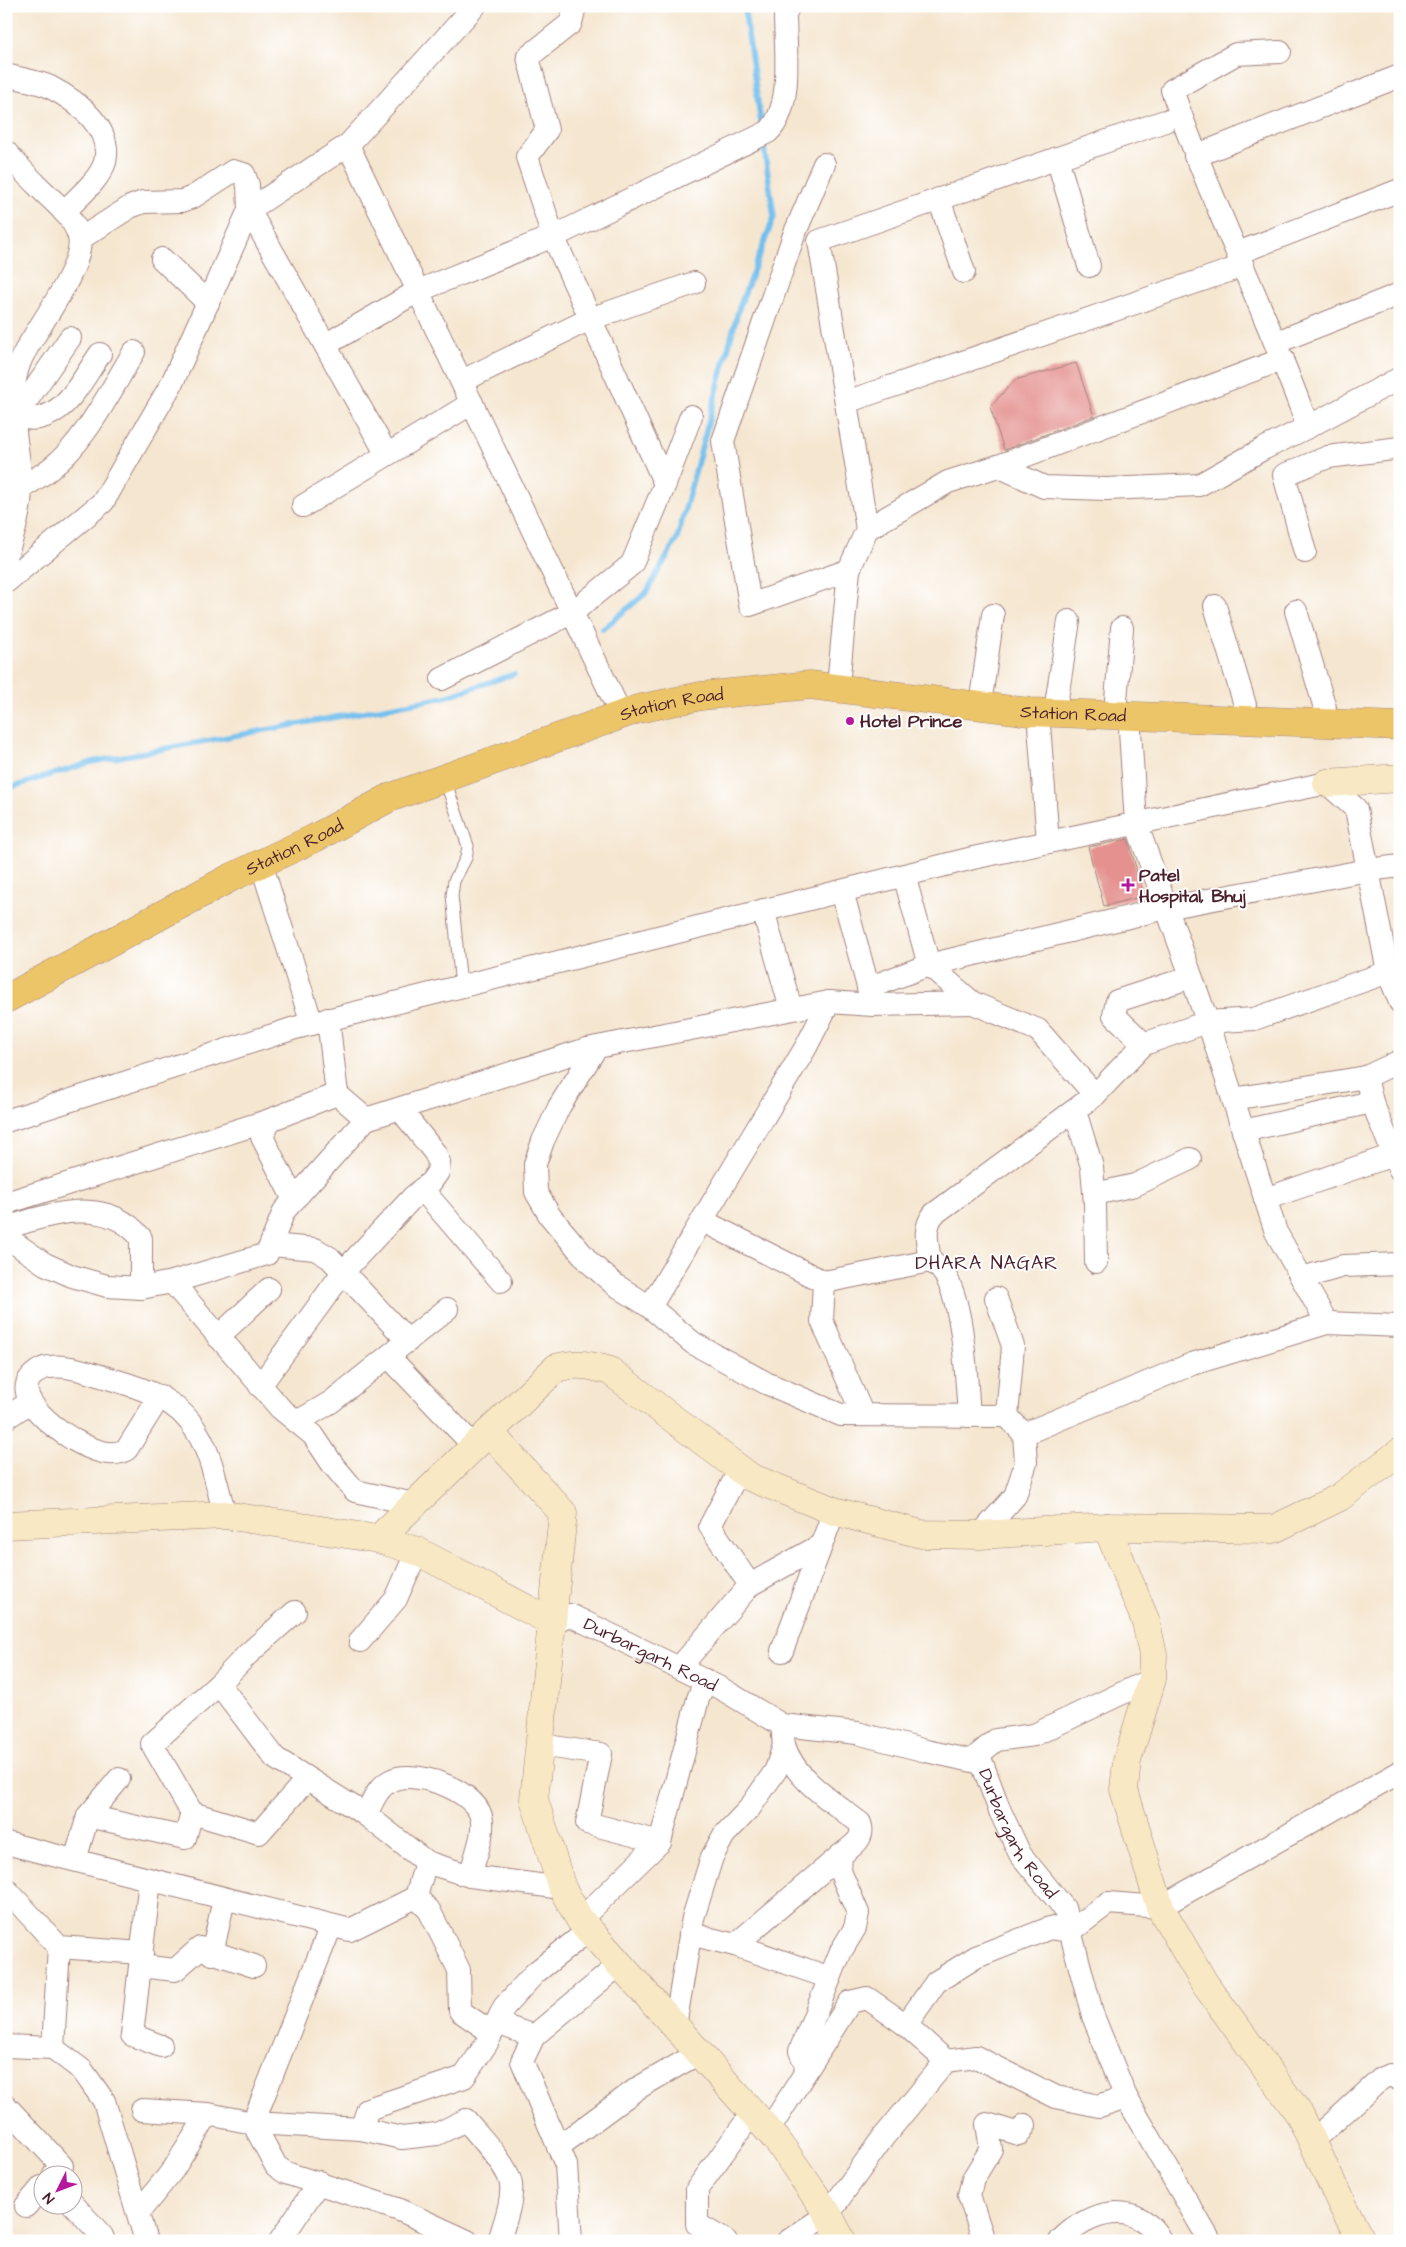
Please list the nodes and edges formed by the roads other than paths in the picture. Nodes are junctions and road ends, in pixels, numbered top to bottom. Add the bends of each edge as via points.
1 (475, 6) edge
2 (575, 6) edge
3 (789, 6) edge
4 (1280, 52) dead end
5 (6, 75) edge
6 (1400, 76) edge
7 (1165, 120) dead end
8 (348, 145) junction
9 (6, 152) edge
10 (1195, 156) junction
11 (1057, 158) junction
12 (824, 164) dead end
13 (1400, 190) edge
14 (939, 199) junction
15 (249, 210) junction
16 (64, 212) junction
17 (553, 236) junction
18 (80, 239) junction
19 (162, 259) dead end
20 (1241, 259) junction
21 (1089, 266) dead end
22 (964, 272) dead end
23 (694, 283) dead end
24 (418, 291) junction
25 (1400, 294) edge
26 (208, 303) junction
27 (590, 319) junction
28 (70, 338) dead end
29 (326, 345) junction
30 (1280, 351) junction
31 (134, 352) dead end
32 (100, 354) dead end
33 (1400, 378) edge
34 (462, 381) junction
35 (846, 402) junction
36 (472, 403) junction
37 (15, 415) junction
38 (691, 416) dead end
39 (1308, 427) junction
40 (1400, 448) edge
41 (386, 454) junction
42 (998, 466) junction
43 (665, 484) junction
44 (21, 488) junction
45 (303, 506) dead end
46 (867, 529) junction
47 (1305, 552) dead end
48 (6, 556) edge
49 (849, 570) junction
50 (6, 582) edge
51 (1215, 606) dead end
52 (1296, 611) dead end
53 (573, 612) junction
54 (992, 614) dead end
55 (1069, 620) dead end
56 (1122, 628) dead end
57 (838, 675) junction
58 (442, 679) dead end
59 (982, 691) junction
60 (615, 702) junction
61 (1047, 705) junction
62 (1245, 705) junction
63 (1123, 708) junction
64 (1325, 708) junction
65 (1400, 712) edge
66 (1400, 726) edge
67 (1400, 777) edge
68 (1338, 782) junction
69 (448, 789) dead end
70 (1136, 823) junction
71 (1048, 842) junction
72 (262, 863) junction
73 (1400, 866) edge
74 (1368, 870) junction
75 (904, 875) junction
76 (842, 890) junction
77 (1166, 908) junction
78 (763, 910) junction
79 (929, 965) junction
80 (1394, 970) edge
81 (1191, 977) junction
82 (6, 982) edge
83 (461, 986) junction
84 (870, 996) junction
85 (6, 998) edge
86 (829, 1002) junction
87 (1400, 1002) edge
88 (974, 1004) junction
89 (791, 1009) junction
90 (320, 1021) junction
91 (1207, 1022) junction
92 (1144, 1044) junction
93 (596, 1048) junction
94 (1400, 1061) edge
95 (1366, 1077) junction
96 (337, 1094) junction
97 (1095, 1095) junction
98 (1233, 1099) junction
99 (1372, 1102) junction
100 (400, 1109) junction
101 (1075, 1110) junction
102 (366, 1119) junction
103 (270, 1120) junction
104 (6, 1121) edge
105 (1243, 1131) junction
106 (1190, 1159) dead end
107 (1396, 1162) edge
108 (422, 1189) junction
109 (1094, 1194) junction
110 (1265, 1199) junction
111 (294, 1200) junction
112 (6, 1203) edge
113 (703, 1221) junction
114 (6, 1228) edge
115 (6, 1237) edge
116 (271, 1246) junction
117 (930, 1261) junction
118 (1096, 1262) dead end
119 (1400, 1264) edge
120 (344, 1271) junction
121 (1302, 1278) junction
122 (501, 1281) dead end
123 (172, 1282) junction
124 (824, 1282) junction
125 (141, 1288) junction
126 (269, 1289) dead end
127 (996, 1298) dead end
128 (650, 1307) junction
129 (448, 1309) dead end
130 (1399, 1322) edge
131 (1327, 1323) junction
132 (218, 1337) junction
133 (408, 1341) junction
134 (389, 1357) junction
135 (260, 1386) junction
136 (160, 1396) junction
137 (30, 1402) junction
138 (863, 1415) junction
139 (969, 1416) junction
140 (1007, 1416) junction
141 (6, 1418) edge
142 (298, 1422) junction
143 (1024, 1434) junction
144 (482, 1439) junction
145 (1400, 1452) edge
146 (740, 1469) junction
147 (414, 1504) junction
148 (834, 1511) junction
149 (224, 1514) junction
150 (6, 1525) edge
151 (1107, 1527) junction
152 (980, 1535) junction
153 (378, 1539) junction
154 (821, 1544) junction
155 (417, 1551) junction
156 (750, 1585) junction
157 (295, 1612) dead end
158 (552, 1622) junction
159 (360, 1641) dead end
160 (782, 1651) dead end
161 (679, 1668) junction
162 (1152, 1679) junction
163 (705, 1680) junction
164 (219, 1684) junction
165 (783, 1735) junction
166 (540, 1745) junction
167 (972, 1760) junction
168 (1397, 1777) edge
169 (119, 1779) dead end
170 (307, 1779) junction
171 (192, 1813) junction
172 (366, 1815) junction
173 (88, 1816) junction
174 (660, 1842) junction
175 (6, 1843) edge
176 (841, 1855) junction
177 (74, 1860) junction
178 (426, 1862) junction
179 (470, 1876) junction
180 (150, 1880) junction
181 (562, 1888) junction
182 (6, 1889) edge
183 (416, 1897) junction
184 (224, 1899) junction
185 (1160, 1907) junction
186 (584, 1925) junction
187 (331, 1926) junction
188 (1071, 1931) junction
189 (690, 1934) junction
190 (735, 1945) junction
191 (59, 1947) junction
192 (212, 1954) junction
193 (141, 1960) junction
194 (620, 1964) junction
195 (254, 1966) dead end
196 (830, 1978) junction
197 (906, 2024) junction
198 (675, 2026) junction
199 (494, 2028) junction
200 (534, 2036) junction
201 (6, 2046) edge
202 (161, 2046) dead end
203 (53, 2048) junction
204 (699, 2053) junction
205 (946, 2061) junction
206 (808, 2068) junction
207 (1400, 2080) edge
208 (1126, 2096) junction
209 (6, 2106) edge
210 (142, 2110) dead end
211 (208, 2114) junction
212 (761, 2121) junction
213 (253, 2123) junction
214 (1025, 2125) dead end
215 (361, 2129) junction
216 (1312, 2142) junction
217 (558, 2147) junction
218 (60, 2164) edge
219 (319, 2182) junction
220 (32, 2199) edge
221 (26, 2206) dead end
222 (82, 2214) edge
223 (138, 2214) junction
224 (828, 2214) junction
225 (104, 2241) edge
226 (146, 2241) edge
227 (280, 2241) edge
228 (467, 2241) edge
229 (499, 2241) edge
230 (571, 2241) edge
231 (726, 2241) edge
232 (788, 2241) edge
233 (842, 2241) edge
234 (984, 2241) edge
235 (1060, 2241) edge
236 (1160, 2241) edge
237 (1210, 2241) edge
238 (1362, 2241) edge

1 - 8 street
2 - 17 street via 571,23 528,57 547,130 527,157
3 - 17 street via 785,14 785,94 779,119 763,134
4 - 10 street via 1236,54 1172,90
5 - 16 street via 50,87 88,112 103,134 106,148 104,163 96,178
6 - 10 street
7 - 11 street
8 - 15 street
8 - 24 street
9 - 16 street
10 - 20 street
11 - 14 street
11 - 21 street
12 - 49 street via 794,235 723,441 750,604
13 - 20 street
14 - 22 street
14 - 35 street via 819,240
15 - 18 street via 247,177 233,171 182,201 143,202 130,207
15 - 26 street
15 - 29 street
16 - 18 street
17 - 24 street
17 - 27 street
18 - 37 street via 75,266 21,359 14,384
19 - 26 street
20 - 30 street
20 - 35 street
23 - 27 street
24 - 29 street
24 - 34 street
25 - 30 street
26 - 50 street via 172,383 103,502
27 - 34 street
27 - 43 street
28 - 37 street
29 - 41 street
30 - 39 street
30 - 42 street
31 - 44 street via 88,426 70,448 52,468
32 - 37 street via 57,411 41,419 28,420
33 - 39 street
34 - 36 street
35 - 46 street
36 - 41 street
36 - 53 street
37 - 44 street
38 - 43 street
39 - 42 street via 1262,448 1199,484 1107,489 1044,487
40 - 47 street via 1328,457 1284,475
41 - 45 street
42 - 46 street via 948,482
43 - 53 street via 632,564
44 - 48 street via 18,520
46 - 49 street
49 - 57 street
51 - 62 street
52 - 64 street
53 - 58 street
53 - 60 street
54 - 59 street
55 - 61 street
56 - 63 street
57 - 59 main road, Station Road
57 - 60 main road, Station Road via 810,671 698,682
59 - 61 main road, Station Road
60 - 82 main road, Station Road via 383,785 223,865
61 - 63 main road, Station Road
61 - 71 street
61 - 72 main road, Station Road via 810,686 701,696 638,709 389,798
62 - 63 main road, Station Road
62 - 64 main road, Station Road
63 - 66 main road, Station Road
63 - 70 street
64 - 65 main road, Station Road
67 - 68 street
68 - 70 street
68 - 74 street via 1356,809
69 - 83 lane via 468,846 466,858 454,881 452,896
70 - 71 street
70 - 77 street
71 - 75 street
72 - 85 main road, Station Road
72 - 90 street
73 - 74 street
74 - 77 street
74 - 80 street
75 - 76 street
75 - 79 street
76 - 78 street
76 - 84 street
77 - 79 street
77 - 81 street
78 - 83 street
78 - 89 street
79 - 84 street
79 - 88 street
80 - 87 street
80 - 91 street via 1254,1019
81 - 91 street
81 - 92 street via 1116,1000 1114,1015
83 - 90 street
84 - 86 street
84 - 88 street
86 - 89 street
86 - 113 street via 806,1048
88 - 97 street via 1038,1030
89 - 93 street
90 - 96 street
90 - 104 street
91 - 92 street
91 - 98 street
92 - 97 street
93 - 100 street
93 - 128 street via 559,1107 543,1141 535,1164 536,1192 550,1216 589,1262 614,1284
94 - 95 street
95 - 98 street
95 - 99 street
96 - 102 street
96 - 103 street
97 - 101 street
98 - 105 street
99 - 105 street
99 - 107 street
100 - 102 street
100 - 108 street via 430,1145 438,1162 438,1172
101 - 109 street via 1092,1167
101 - 117 street via 934,1214 926,1233
102 - 111 street
103 - 111 street via 262,1136
103 - 112 street
105 - 110 street
106 - 109 street via 1135,1186
107 - 110 street
108 - 120 street
108 - 122 street
109 - 118 street
110 - 121 street via 1276,1232
111 - 116 street via 284,1211
113 - 124 street
113 - 128 street
114 - 125 street via 51,1213 80,1211 112,1216 125,1223 140,1238
115 - 125 street via 45,1264 72,1276 107,1286
116 - 120 street via 314,1249
116 - 123 street via 268,1254
117 - 124 street
117 - 139 street via 943,1271 953,1294 963,1338
119 - 121 street via 1343,1266
120 - 133 street
120 - 135 street
121 - 131 street
123 - 125 street
123 - 132 street
124 - 138 street via 822,1321
126 - 132 street
127 - 140 street via 1013,1346
128 - 138 street via 693,1343 766,1383 841,1415
129 - 133 street
130 - 131 street
131 - 143 street via 1192,1364
132 - 135 street
133 - 134 street
134 - 142 street
134 - 144 street
135 - 142 street
136 - 137 street via 144,1388 69,1367 48,1367 30,1378
136 - 137 street via 127,1449 120,1454 80,1443 57,1430
136 - 149 street via 179,1409 197,1431 210,1460
137 - 141 street
138 - 139 street
139 - 140 street
140 - 143 street
142 - 147 street via 313,1435 355,1491
143 - 152 street via 1026,1463 1015,1496
144 - 146 street via 556,1368 572,1363 610,1371
144 - 147 street
144 - 158 street via 563,1513
145 - 151 street via 1340,1498 1274,1529
146 - 148 street via 750,1477
146 - 156 street via 710,1526
147 - 153 street
148 - 152 street via 921,1534
148 - 154 street
149 - 150 street
149 - 153 street
151 - 152 street
151 - 162 street via 1146,1622 1153,1655
153 - 155 street
154 - 156 street
154 - 160 street
155 - 158 street
155 - 159 street via 396,1599
156 - 161 street
157 - 164 street
158 - 161 street, Durbargarh Road via 570,1615
158 - 166 street
161 - 163 street, Durbargarh Road
162 - 167 street via 1034,1736 996,1740
162 - 185 street via 1127,1761 1124,1790
163 - 165 street, Durbargarh Road
163 - 174 street
164 - 170 street via 275,1758
164 - 171 street via 152,1744
165 - 167 street, Durbargarh Road via 858,1733
165 - 176 street via 796,1769 860,1823 860,1840
165 - 189 street via 776,1770 749,1809 724,1835 712,1857
166 - 174 street via 601,1754 587,1822
166 - 181 street via 534,1799
167 - 188 street, Durbargarh Road via 982,1762 1020,1854 1064,1908
168 - 185 street
169 - 173 street
170 - 171 street via 260,1833
170 - 172 street
171 - 173 street via 185,1838
172 - 178 street
172 - 179 street via 380,1789 400,1776 456,1789 470,1798 482,1818
173 - 177 street
174 - 186 street
175 - 177 street
176 - 190 street
176 - 196 street via 840,1871 858,1913 855,1928
177 - 180 street
178 - 179 street
178 - 183 street
179 - 181 street
180 - 184 street
180 - 193 street
181 - 186 street
182 - 191 street
183 - 187 street via 350,1930
183 - 199 street via 429,1910 459,1970 460,2010
184 - 187 street
184 - 192 street
185 - 188 street via 1108,1903
185 - 216 street via 1205,1984 1300,2115
186 - 194 street
186 - 199 street via 504,2007
187 - 213 street
188 - 197 street via 1050,1928 976,1957 936,1982
188 - 208 street, Durbargarh Road via 1093,2016
189 - 190 street
189 - 198 street
190 - 196 street
191 - 193 street
191 - 203 street
192 - 193 street via 200,1948 175,1970
192 - 195 street
193 - 202 street via 132,2035
194 - 198 street
194 - 200 street
196 - 206 street via 800,2051
197 - 205 street
197 - 206 street via 867,1998 850,2002
198 - 204 street
199 - 200 street
199 - 215 street via 464,2077 368,2109
200 - 217 street via 522,2061
201 - 203 street
203 - 223 street via 82,2070 104,2101
204 - 212 street
204 - 217 street via 638,2088
205 - 208 street via 976,2057 1056,2097 1099,2106
205 - 224 street via 882,2139
206 - 212 street
207 - 216 street via 1390,2075 1382,2078
208 - 237 street, Durbargarh Road
209 - 218 street
210 - 211 street
211 - 213 street
211 - 223 street via 173,2170
212 - 224 street
212 - 231 street via 697,2189 697,2224
213 - 215 street
213 - 219 street via 276,2166 286,2173
214 - 234 street via 1019,2134 987,2124 991,2149 973,2179 969,2195
215 - 229 street via 402,2138 437,2134 466,2120 505,2169 511,2183 510,2203
216 - 238 street
217 - 230 street via 566,2165
219 - 227 street
219 - 228 street via 400,2210
220 - 221 street
222 - 225 street
223 - 226 street
224 - 232 street
224 - 233 street
235 - 236 street via 1069,2231 1100,2214 1119,2212 1147,2224

